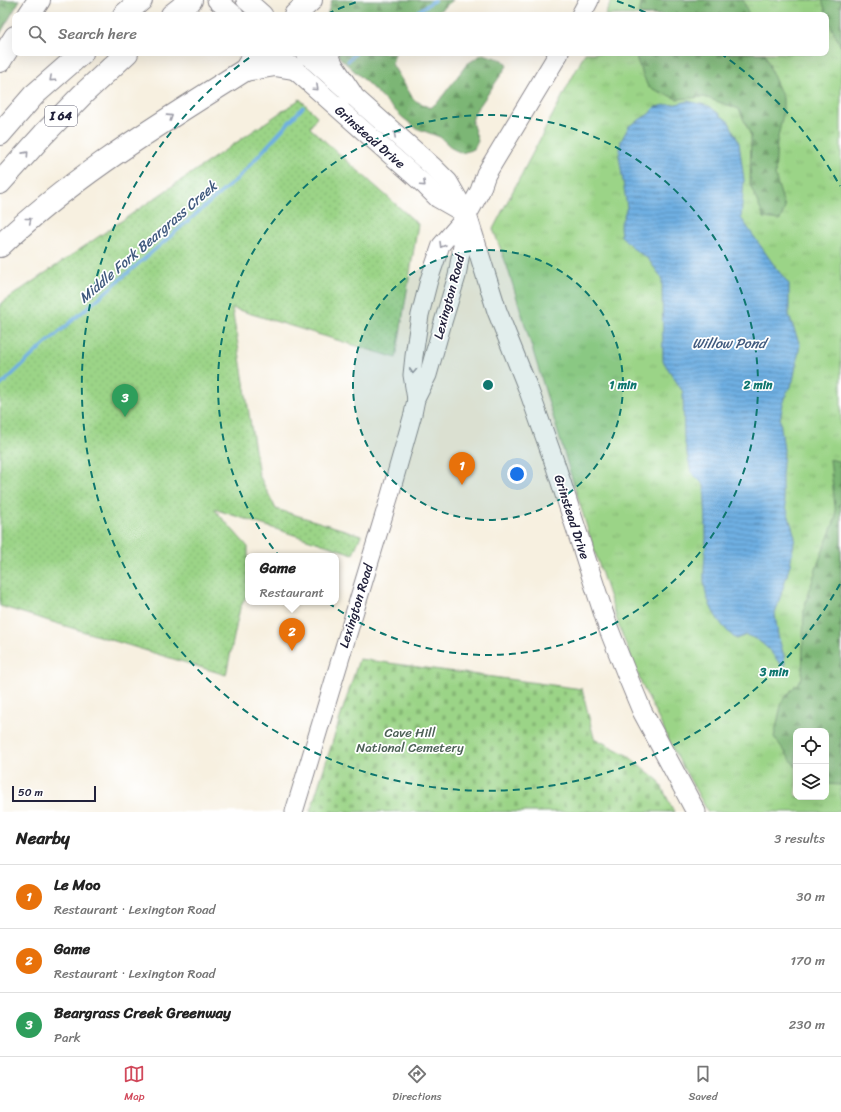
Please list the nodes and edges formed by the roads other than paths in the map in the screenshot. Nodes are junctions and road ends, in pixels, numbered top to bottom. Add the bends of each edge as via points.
1 (39, 0) edge
2 (141, 0) edge
3 (191, 0) edge
4 (217, 0) edge
5 (246, 0) edge
6 (311, 0) edge
7 (319, 0) edge
8 (589, 0) edge
9 (31, 12) edge
10 (127, 12) edge
11 (176, 12) edge
12 (231, 12) edge
13 (260, 12) edge
14 (298, 12) edge
15 (317, 12) edge
16 (582, 12) edge
17 (12, 42) edge
18 (79, 56) edge
19 (124, 56) edge
20 (285, 56) edge
21 (328, 56) edge
22 (557, 56) edge
23 (0, 61) edge
24 (299, 61) edge
25 (251, 62) edge
26 (351, 94) junction
27 (0, 134) edge
28 (0, 183) edge
29 (467, 215) junction
30 (0, 246) edge
31 (416, 399) junction
32 (294, 812) edge
33 (696, 812) edge

1 - 9 highway
2 - 10 highway
3 - 11 highway
4 - 12 main road
5 - 13 main road
6 - 14 highway
7 - 15 highway
8 - 16 main road
17 - 23 highway
18 -> 27 highway, I 64 via 34,95
28 -> 19 highway, I 64 via 44,134
20 - 24 main road, Grinstead Drive
21 - 26 highway
22 - 29 main road, Lexington Road via 486,174
24 - 25 highway via 275,65
24 - 26 main road, Grinstead Drive
24 -> 29 main road, Grinstead Drive via 438,198
30 -> 25 highway via 56,198 109,158
29 -> 26 main road, Grinstead Drive via 448,182
29 - 31 main road, Lexington Road via 457,276 428,375
29 -> 31 main road, Lexington Road via 441,245 429,280 420,315 414,356 412,375
29 - 33 main road, Grinstead Drive via 611,634 642,712
31 - 32 main road, Lexington Road via 390,495

